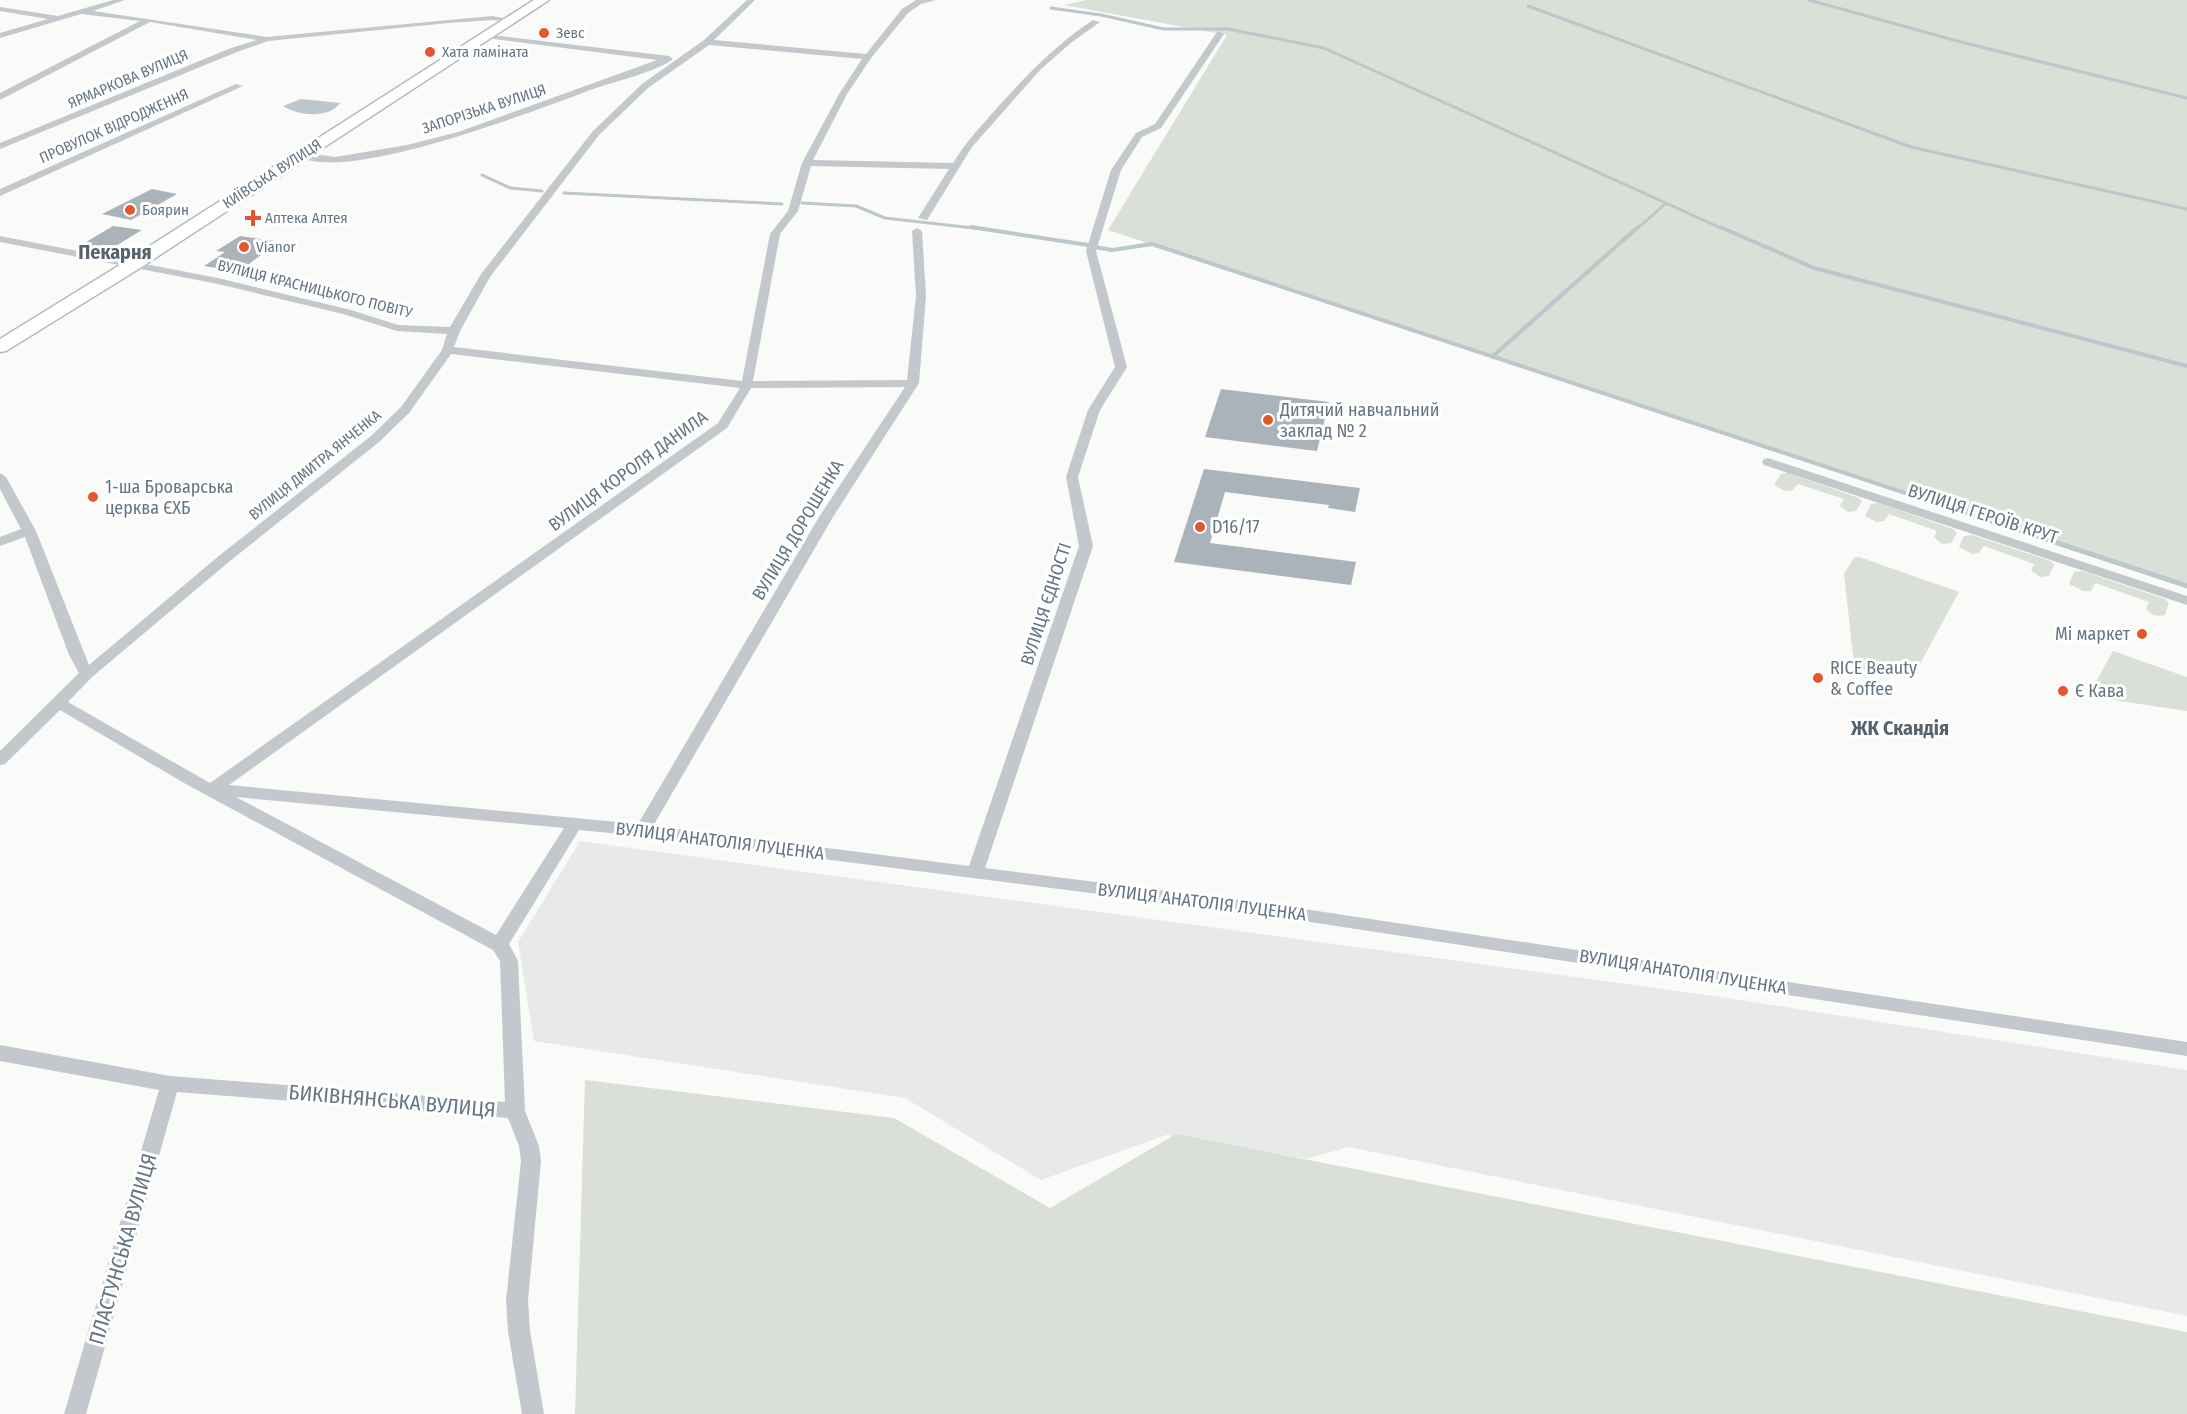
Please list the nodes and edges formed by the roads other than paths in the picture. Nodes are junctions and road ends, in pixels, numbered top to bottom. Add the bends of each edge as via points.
1 (121, 0) edge
2 (543, 0) edge
3 (751, 0) edge
4 (932, 0) edge
5 (0, 9) edge
6 (81, 12) junction
7 (59, 19) junction
8 (150, 20) junction
9 (511, 20) junction
10 (1096, 22) dead end
11 (1220, 34) dead end
12 (0, 36) edge
13 (486, 36) junction
14 (267, 39) junction
15 (707, 42) junction
16 (868, 57) junction
17 (675, 60) junction
18 (239, 86) dead end
19 (0, 96) edge
20 (0, 146) edge
21 (302, 155) junction
22 (807, 163) junction
23 (956, 166) junction
24 (0, 193) edge
25 (0, 239) edge
26 (134, 264) junction
27 (454, 331) junction
28 (0, 347) edge
29 (448, 350) junction
30 (913, 383) junction
31 (747, 385) junction
32 (1768, 462) dead end
33 (0, 477) edge
34 (29, 531) junction
35 (0, 542) edge
36 (2187, 601) edge
37 (87, 674) junction
38 (59, 703) junction
39 (0, 760) edge
40 (213, 789) junction
41 (574, 825) junction
42 (642, 830) junction
43 (975, 873) junction
44 (499, 945) junction
45 (2187, 1049) edge
46 (0, 1053) edge
47 (170, 1084) junction
48 (515, 1111) junction
49 (75, 1414) edge
50 (533, 1414) edge

1 - 6 street
2 - 9 main road, КИЇВСЬКА ВУЛИЦЯ
3 - 15 street, ВУЛИЦЯ ДМИТРА ЯНЧЕНКА
4 - 16 street, ВУЛИЦЯ КОРОЛЯ ДАНИЛА via 919,2 905,11
5 - 7 street
6 - 7 street
6 - 8 street
7 - 12 street
8 - 14 street
8 - 19 street
9 - 13 main road, КИЇВСЬКА ВУЛИЦЯ
9 - 14 street via 448,21
10 - 23 street, ВУЛИЦЯ ДОРОШЕНКА via 1038,67 968,146
11 - 43 street, ВУЛИЦЯ ЄДНОСТІ via 1158,126 1139,135 1116,170 1091,251 1121,367 1094,410 1072,477 1086,546
13 - 17 street
13 - 21 main road, КИЇВСЬКА ВУЛИЦЯ
14 - 20 street, ЯРМАРКОВА ВУЛИЦЯ
15 - 16 street
15 - 17 street, ВУЛИЦЯ ДМИТРА ЯНЧЕНКА
16 - 22 street, ВУЛИЦЯ КОРОЛЯ ДАНИЛА via 843,94
17 - 21 street, ЗАПОРІЗЬКА ВУЛИЦЯ via 461,134 407,148 334,160
17 - 27 street, ВУЛИЦЯ ДМИТРА ЯНЧЕНКА via 596,133 485,276
18 - 24 street, ПРОВУЛОК ВІДРОДЖЕННЯ
21 - 26 main road, КИЇВСЬКА ВУЛИЦЯ
22 - 23 street
22 - 31 street, ВУЛИЦЯ КОРОЛЯ ДАНИЛА via 793,211 775,234
23 - 30 street, ВУЛИЦЯ ДОРОШЕНКА via 920,224 921,296
25 - 26 street, ВУЛИЦЯ КРАСНИЦЬКОГО ПОВІТУ
26 - 27 street, ВУЛИЦЯ КРАСНИЦЬКОГО ПОВІТУ via 347,312 397,328
26 - 28 main road, КИЇВСЬКА ВУЛИЦЯ
27 - 29 street, ВУЛИЦЯ ДМИТРА ЯНЧЕНКА
29 - 31 street
29 - 37 street, ВУЛИЦЯ ДМИТРА ЯНЧЕНКА via 405,410 375,440 225,558
30 - 31 street
30 - 42 street, ВУЛИЦЯ ДОРОШЕНКА via 826,518
31 - 40 street, ВУЛИЦЯ КОРОЛЯ ДАНИЛА via 713,435
32 - 36 street, ВУЛИЦЯ ГЕРОЇВ КРУТ
33 - 34 street
34 - 35 street
34 - 37 street via 76,655
37 - 38 street, ВУЛИЦЯ ДМИТРА ЯНЧЕНКА
38 - 39 street, ВУЛИЦЯ ДМИТРА ЯНЧЕНКА
38 - 40 street, ВУЛИЦЯ АНАТОЛІЯ ЛУЦЕНКА
40 - 41 street, ВУЛИЦЯ АНАТОЛІЯ ЛУЦЕНКА
40 - 44 street, ВУЛИЦЯ АНАТОЛІЯ ЛУЦЕНКА
41 - 42 street, ВУЛИЦЯ АНАТОЛІЯ ЛУЦЕНКА
41 - 44 street
42 - 43 street, ВУЛИЦЯ АНАТОЛІЯ ЛУЦЕНКА
43 - 45 street, ВУЛИЦЯ АНАТОЛІЯ ЛУЦЕНКА via 1283,911
44 - 48 street via 509,961
46 - 47 street, БИКІВНЯНСЬКА ВУЛИЦЯ
47 - 48 street, БИКІВНЯНСЬКА ВУЛИЦЯ
47 - 49 street, ПЛАСТУНСЬКА ВУЛИЦЯ
48 - 50 street, БИКІВНЯНСЬКА ВУЛИЦЯ via 531,1161 517,1300

